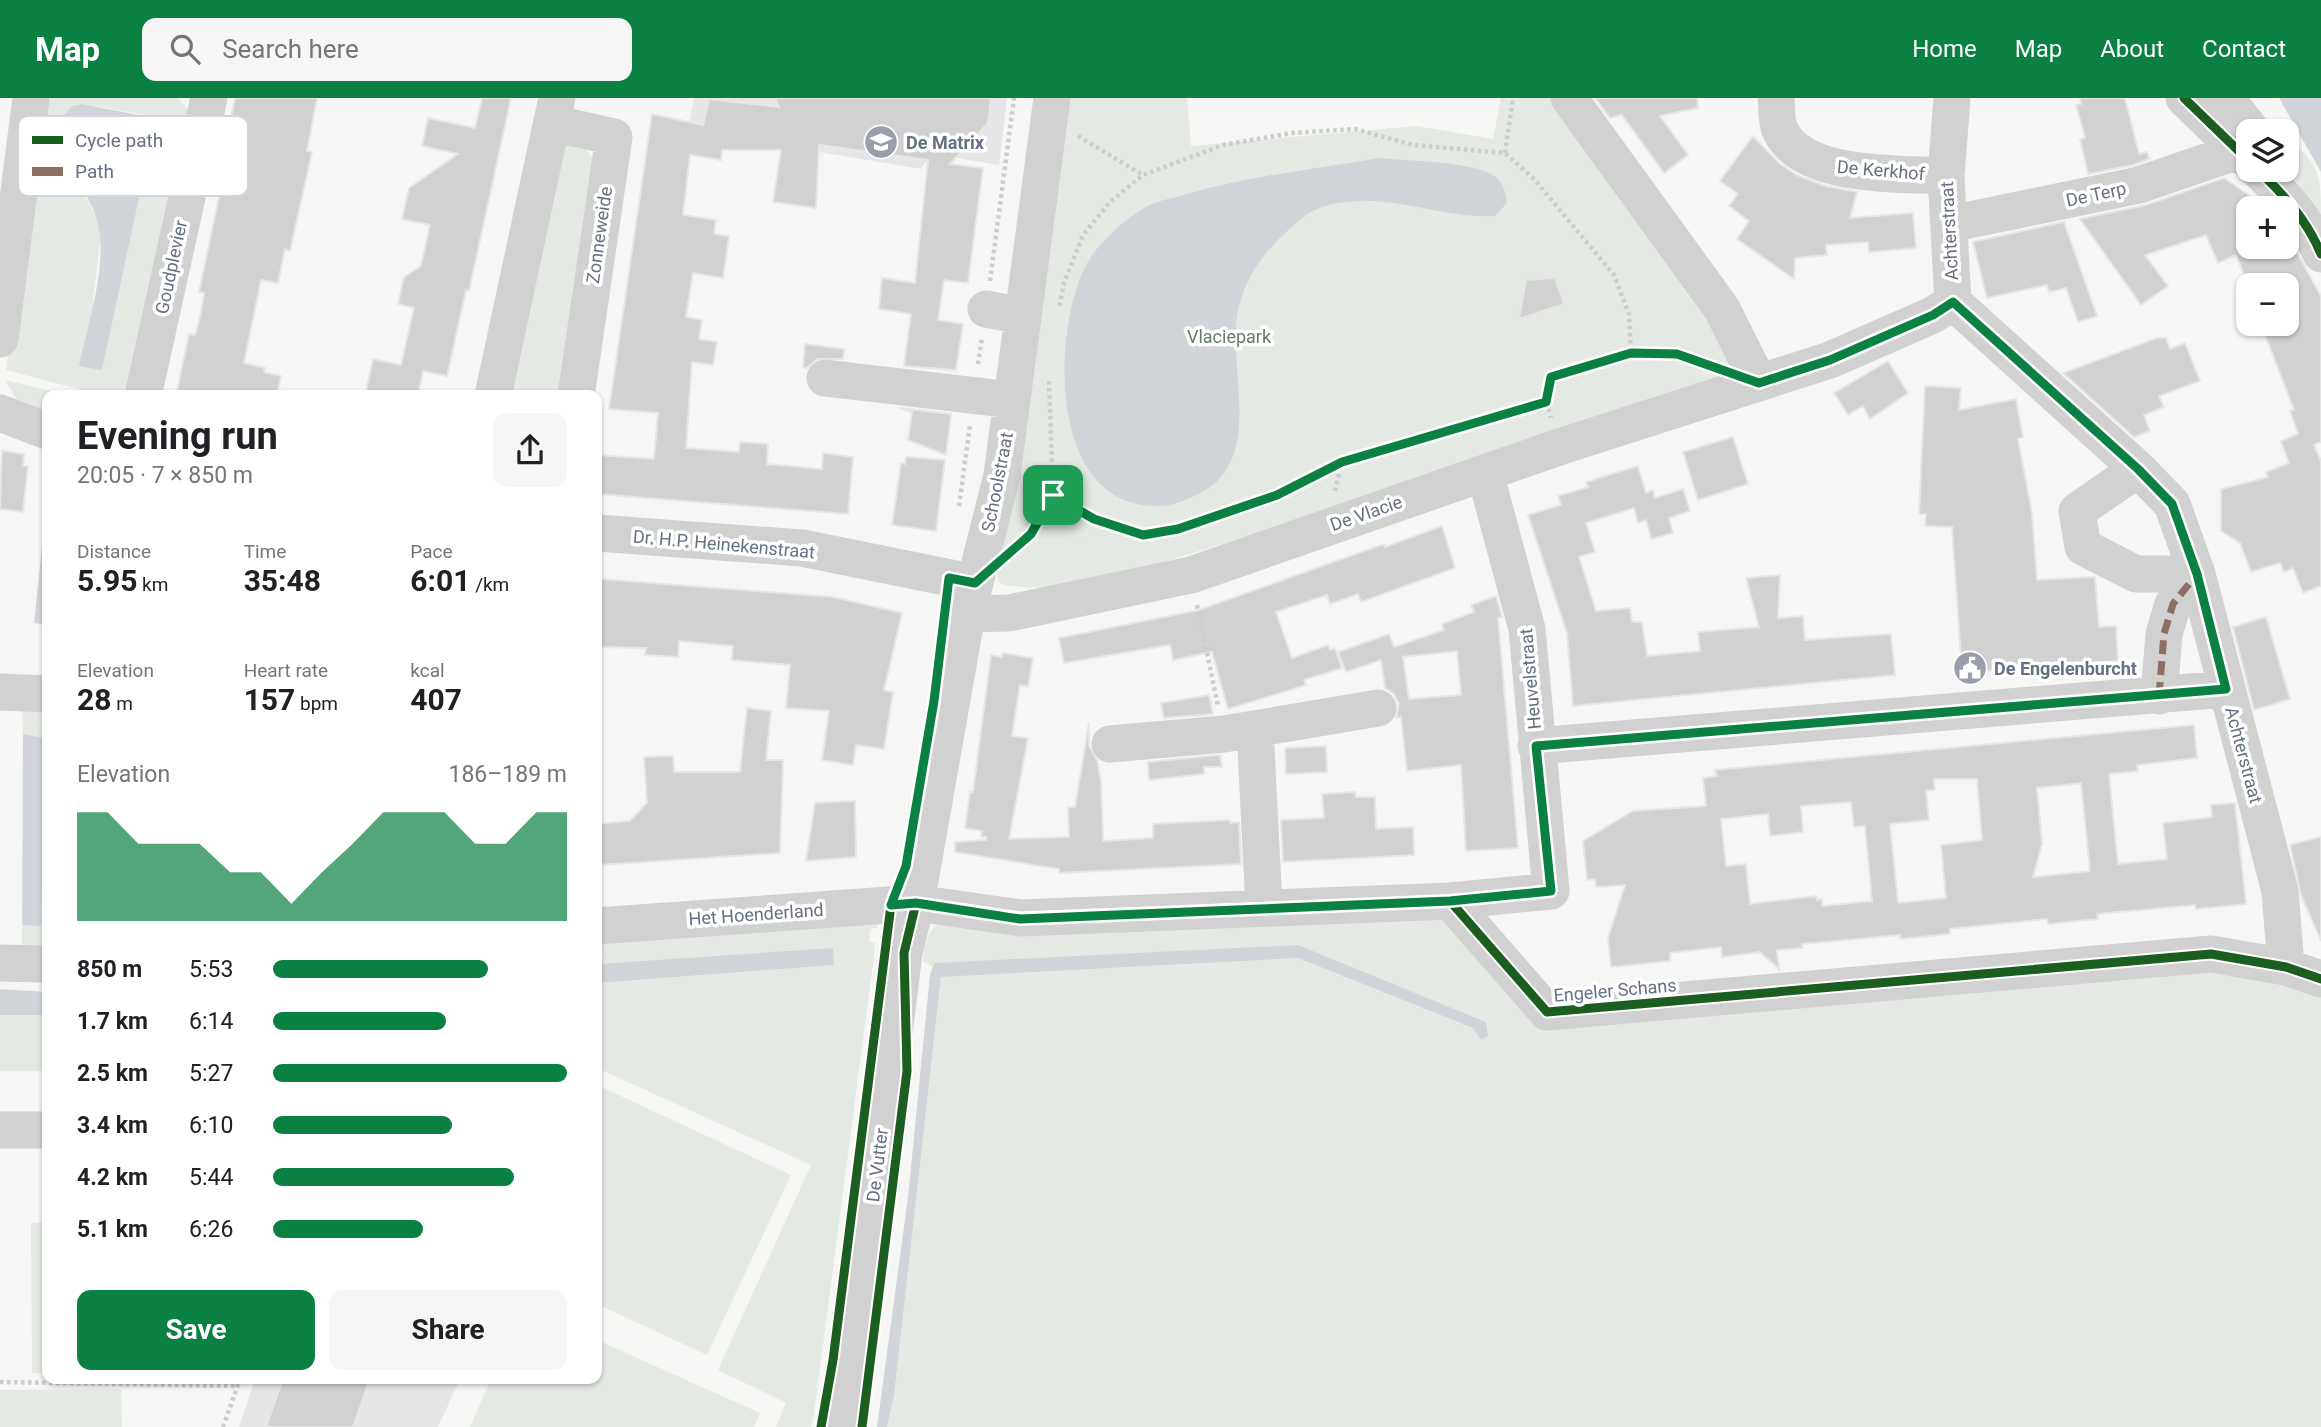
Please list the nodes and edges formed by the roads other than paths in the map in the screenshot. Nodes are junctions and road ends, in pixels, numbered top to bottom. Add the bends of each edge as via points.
1 (31, 98) edge
2 (209, 98) edge
3 (1569, 98) edge
4 (1776, 98) edge
5 (1952, 98) edge
6 (2184, 98) edge
7 (2226, 98) edge
8 (1050, 108) edge
9 (554, 111) edge
10 (21, 116) edge
11 (205, 116) edge
12 (2236, 122) edge
13 (12, 133) edge
14 (2236, 142) edge
15 (2236, 157) edge
16 (1946, 176) junction
17 (2282, 183) edge
18 (187, 196) edge
19 (1950, 224) junction
20 (2321, 254) edge
21 (1953, 302) junction
22 (986, 309) road end
23 (1040, 318) junction
24 (0, 338) edge
25 (825, 378) dead end
26 (1759, 383) junction
27 (144, 390) edge
28 (494, 390) edge
29 (577, 390) edge
30 (1012, 400) junction
31 (0, 413) edge
32 (42, 429) edge
33 (2138, 469) junction
34 (1485, 472) junction
35 (602, 533) edge
36 (2197, 574) junction
37 (971, 599) junction
38 (2226, 689) junction
39 (0, 692) edge
40 (42, 694) edge
41 (2159, 696) junction
42 (1378, 708) dead end
43 (1240, 731) junction
44 (1110, 744) dead end
45 (1536, 746) junction
46 (1450, 901) junction
47 (916, 903) junction
48 (1264, 907) junction
49 (602, 926) edge
50 (0, 964) edge
51 (42, 964) edge
52 (2286, 967) junction
53 (2321, 979) edge
54 (0, 1130) edge
55 (42, 1130) edge
56 (842, 1427) edge

1 - 10 street
2 - 11 street, Goudplevier
3 - 26 street via 1722,309
4 - 16 street, De Kerkhof via 1779,129 1795,152 1834,168
5 - 16 street, Achterstraat
6 - 14 street
7 - 12 street
8 - 23 street, Schoolstraat
9 - 28 street, Zonneweide
9 - 29 street, Zonneweide via 614,137
13 - 24 street
15 - 19 street, De Terp via 2138,185
16 - 19 street, Achterstraat
17 - 20 street
18 - 27 street, Goudplevier
19 - 21 street, Achterstraat
21 - 26 street, De Vlacie via 1830,360
21 - 33 street, Achterstraat
22 - 23 street
23 - 30 street, Schoolstraat
25 - 30 street
26 - 34 street, De Vlacie
30 - 37 street, Schoolstraat via 1002,475
31 - 32 street
33 - 36 street, Achterstraat via 2172,504
33 - 36 street via 2077,511 2083,547 2136,574
34 - 37 street, De Vlacie via 1191,575 1009,612
34 - 45 street, Heuvelstraat via 1527,629
35 - 37 street, Dr. H.P. Heinekenstraat via 803,548
36 - 38 street, Achterstraat
36 - 41 street via 2173,604 2164,634
37 - 47 street, Schoolstraat
38 - 41 street
38 - 52 street, Achterstraat via 2280,891
39 - 40 street
41 - 45 street
42 - 43 street
43 - 44 street
43 - 48 street
45 - 46 street, Heuvelstraat via 1551,891
46 - 48 street
46 - 52 street, Engeler Schans via 1546,1012 2211,954
47 - 48 street via 1020,919
47 - 49 street, Het Hoenderland
47 - 56 street, De Vutter via 904,953
50 - 51 street
52 - 53 street, Engeler Schans
54 - 55 street

